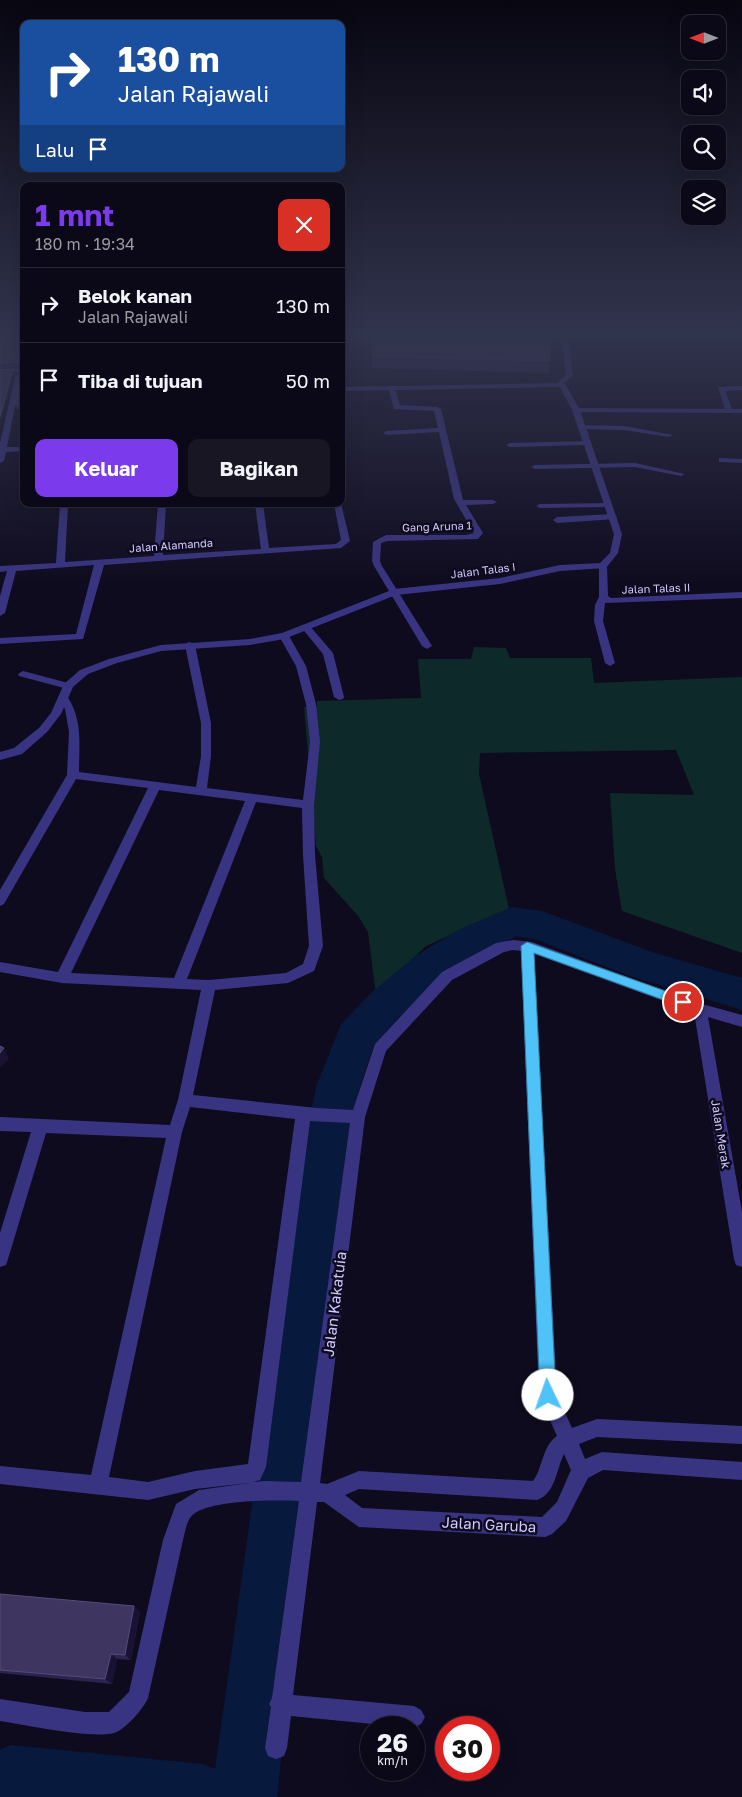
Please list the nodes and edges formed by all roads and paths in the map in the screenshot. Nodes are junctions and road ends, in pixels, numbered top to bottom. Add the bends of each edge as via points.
1 (8, 418) edge
2 (440, 418) edge
3 (578, 418) edge
4 (581, 427) junction
5 (443, 430) junction
6 (387, 433) dead end
7 (669, 435) dead end
8 (586, 443) junction
9 (510, 445) dead end
10 (20, 448) edge
11 (1, 450) edge
12 (722, 460) dead end
13 (742, 461) edge
14 (0, 462) edge
15 (596, 465) junction
16 (535, 467) dead end
17 (681, 474) dead end
18 (493, 502) dead end
19 (460, 503) junction
20 (607, 504) junction
21 (540, 506) dead end
22 (64, 507) edge
23 (162, 507) edge
24 (259, 507) edge
25 (339, 507) edge
26 (613, 517) junction
27 (557, 520) dead end
28 (265, 549) junction
29 (158, 557) junction
30 (100, 561) junction
31 (60, 564) junction
32 (603, 566) junction
33 (12, 568) junction
34 (0, 569) edge
35 (394, 592) junction
36 (742, 596) edge
37 (603, 598) junction
38 (0, 613) edge
39 (306, 627) junction
40 (284, 636) junction
41 (0, 641) edge
42 (190, 645) junction
43 (427, 646) dead end
44 (610, 663) dead end
45 (23, 674) dead end
46 (68, 686) junction
47 (340, 697) dead end
48 (63, 698) junction
49 (0, 756) edge
50 (73, 775) junction
51 (155, 786) junction
52 (201, 791) junction
53 (252, 797) junction
54 (308, 805) junction
55 (0, 901) edge
56 (527, 946) junction
57 (0, 967) edge
58 (62, 978) junction
59 (178, 984) junction
60 (209, 985) junction
61 (700, 1008) junction
62 (742, 1021) edge
63 (185, 1100) junction
64 (310, 1115) junction
65 (354, 1116) junction
66 (0, 1124) edge
67 (40, 1127) junction
68 (175, 1132) junction
69 (0, 1259) edge
70 (742, 1259) edge
71 (742, 1435) edge
72 (568, 1439) junction
73 (581, 1471) junction
74 (742, 1471) edge
75 (0, 1475) edge
76 (98, 1485) junction
77 (310, 1492) junction
78 (280, 1704) junction
79 (0, 1710) edge
80 (404, 1716) edge
81 (276, 1748) dead end

1 - 11 street
2 - 5 street, Gang Aruna 1
3 - 4 street
4 - 7 street via 624,428
4 - 8 street
5 - 6 street
5 - 19 street, Gang Aruna 1
8 - 9 street
8 - 15 street
10 - 11 street
11 - 14 street
12 - 13 street
15 - 16 street
15 - 17 street via 635,465
15 - 20 street
18 - 19 street
19 - 35 street, Gang Aruna 1 via 479,533 475,537 386,538 378,542 376,561
20 - 21 street
20 - 26 street
22 - 31 street
23 - 29 street
24 - 28 street
25 - 28 street, Jalan Alamanda via 346,541 343,545
26 - 27 street
26 - 32 street via 617,543 614,553
28 - 29 street, Jalan Alamanda
29 - 30 street, Jalan Alamanda
30 - 31 street, Jalan Alamanda
30 - 41 street via 80,637
31 - 33 street, Jalan Alamanda
32 - 35 street, Jalan Talas I via 560,568 500,581
32 - 37 street, Jalan Talas II
33 - 34 street, Jalan Alamanda
33 - 38 street
35 - 39 street, Jalan Talas I
35 - 43 street
36 - 37 street, Jalan Talas II via 621,601
37 - 44 street via 599,604 599,630
39 - 40 street, Jalan Talas I
39 - 47 street via 328,653
40 - 42 street, Jalan Talas I via 250,642
40 - 54 street via 300,666 311,704 315,742
42 - 46 street, Jalan Talas I via 138,653 113,661 84,672
42 - 52 street via 206,723
45 - 46 street
46 - 48 street, Jalan Talas I
48 - 49 street, Jalan Talas I via 56,714 31,742 18,751
48 - 50 street via 70,709 74,732
50 - 51 street
50 - 55 street
51 - 52 street
51 - 58 street
52 - 53 street
53 - 54 street
53 - 59 street
54 - 60 street via 316,932 316,946 309,967 288,978
56 - 61 street
56 - 65 street, Jalan Kakatuia via 501,947 447,976 380,1048
56 - 72 street via 548,1395
57 - 58 street
58 - 59 street
59 - 60 street
60 - 63 street
61 - 62 street
61 - 70 street, Jalan Merak
63 - 64 street
63 - 68 street
64 - 65 street
64 - 76 street via 257,1467 247,1475 194,1480 148,1491
65 - 77 street, Jalan Kakatuia
66 - 67 street
67 - 68 street
67 - 69 street
68 - 76 street
71 - 72 street via 597,1428
72 - 73 street
72 - 77 street via 560,1444 546,1479 537,1491 359,1480
73 - 74 street via 602,1461
73 - 77 street, Jalan Garuba via 567,1506 558,1519 546,1527 359,1516
75 - 76 street
77 - 78 street, Jalan Kakatuia
77 - 79 street via 265,1490 199,1499 183,1511 173,1540 138,1698 113,1723 85,1723
78 - 80 street
78 - 81 street, Jalan Kakatuia

